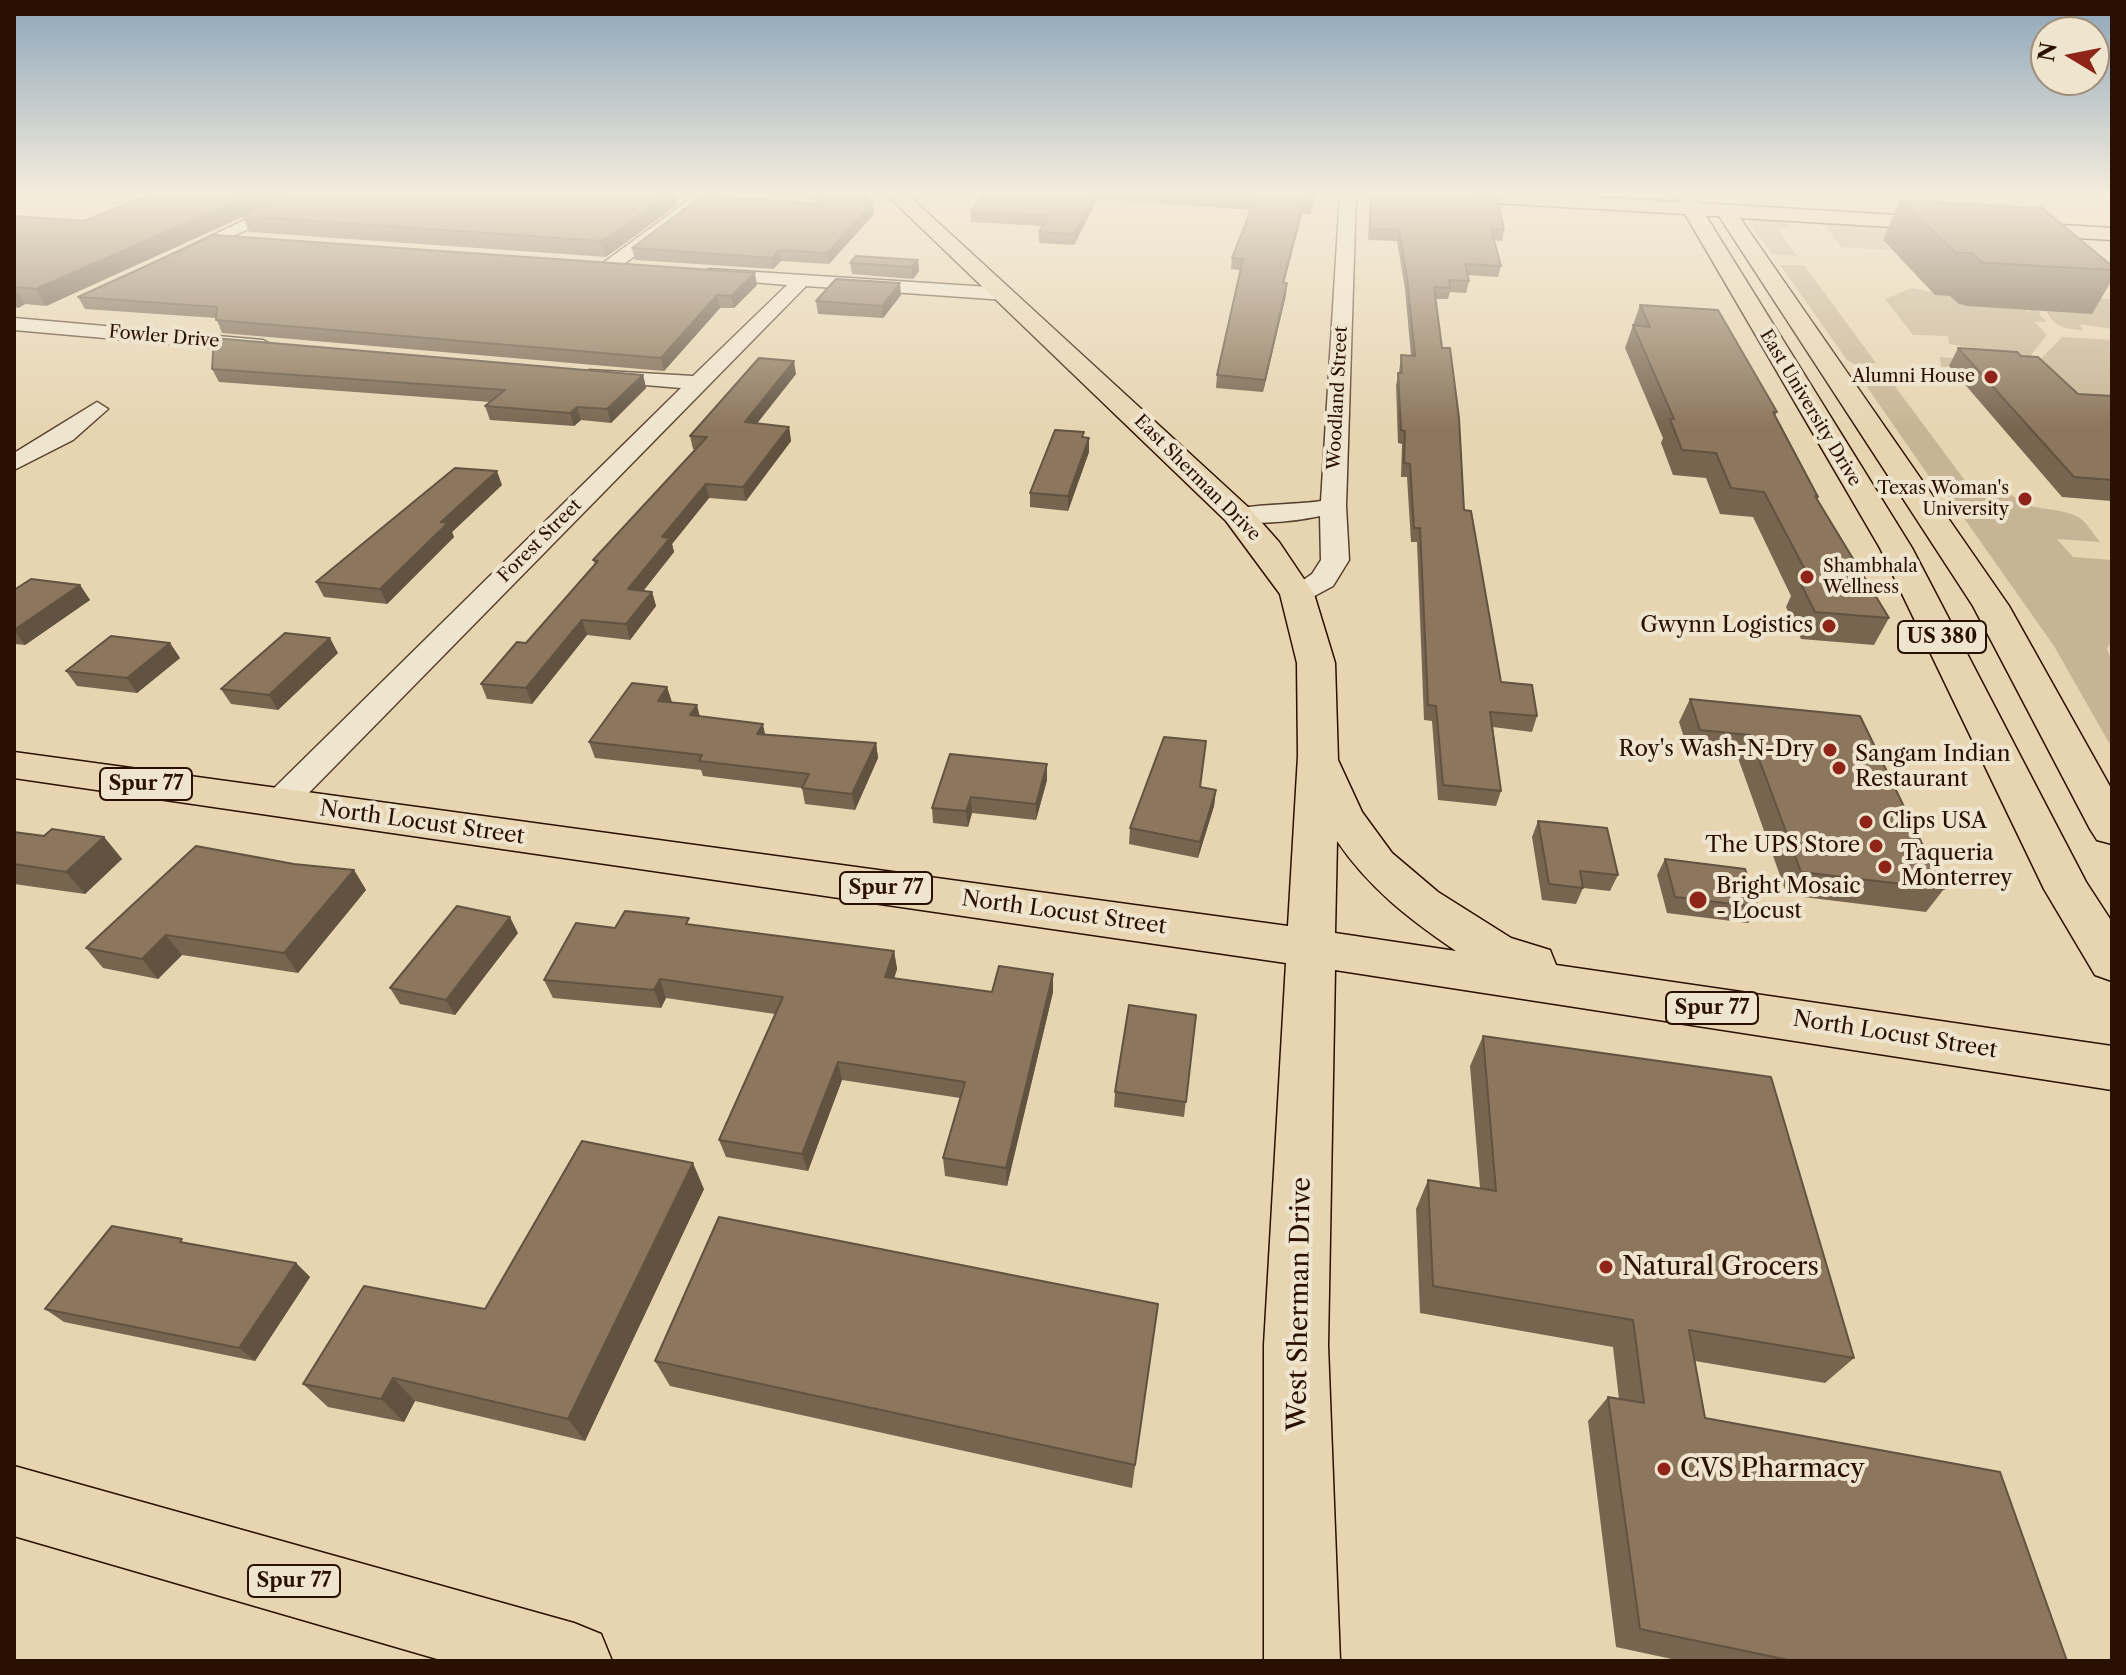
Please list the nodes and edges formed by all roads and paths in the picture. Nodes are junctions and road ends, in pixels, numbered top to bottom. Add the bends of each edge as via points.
1 (685, 272) edge
2 (981, 272) edge
3 (1344, 272) edge
4 (1742, 272) edge
5 (1753, 272) edge
6 (801, 281) junction
7 (1005, 294) junction
8 (56, 312) dead end
9 (18, 327) edge
10 (285, 348) edge
11 (570, 373) edge
12 (697, 383) junction
13 (97, 409) dead end
14 (14, 463) edge
15 (1333, 506) junction
16 (1237, 514) junction
17 (1297, 594) junction
18 (1318, 756) junction
19 (14, 765) edge
20 (279, 803) junction
21 (2112, 829) edge
22 (1312, 948) junction
23 (2112, 962) edge
24 (1722, 1009) junction
25 (2112, 1068) edge
26 (14, 1501) edge
27 (574, 1661) edge
28 (1302, 1661) edge

1 - 6 street
2 - 7 main road, East Sherman Drive
3 - 15 street, Woodland Street
4 - 23 main road, East University Drive / US 380 via 1896,548 2067,889
5 - 21 main road, East University Drive / US 380 via 1991,606
6 - 7 street
6 - 12 street, Forest Street
7 - 16 main road, East Sherman Drive
8 - 9 street
9 - 10 street, Fowler Drive
11 - 12 street
12 - 20 street, Forest Street
13 - 14 street via 65,435
15 - 16 street via 1296,514
15 - 17 street, Woodland Street via 1335,560 1323,580
16 - 17 main road, East Sherman Drive
17 - 18 main road, East Sherman Drive via 1316,663
18 - 22 main road, East Sherman Drive
18 - 24 main road via 1342,816 1376,864 1422,904 1496,953
19 - 20 main road, North Locust Street / Spur 77
20 - 22 main road, North Locust Street / Spur 77
22 - 24 main road, North Locust Street / Spur 77
22 - 28 main road, West Sherman Drive via 1296,1345
24 - 25 main road, North Locust Street / Spur 77
26 - 27 main road, Spur 77

